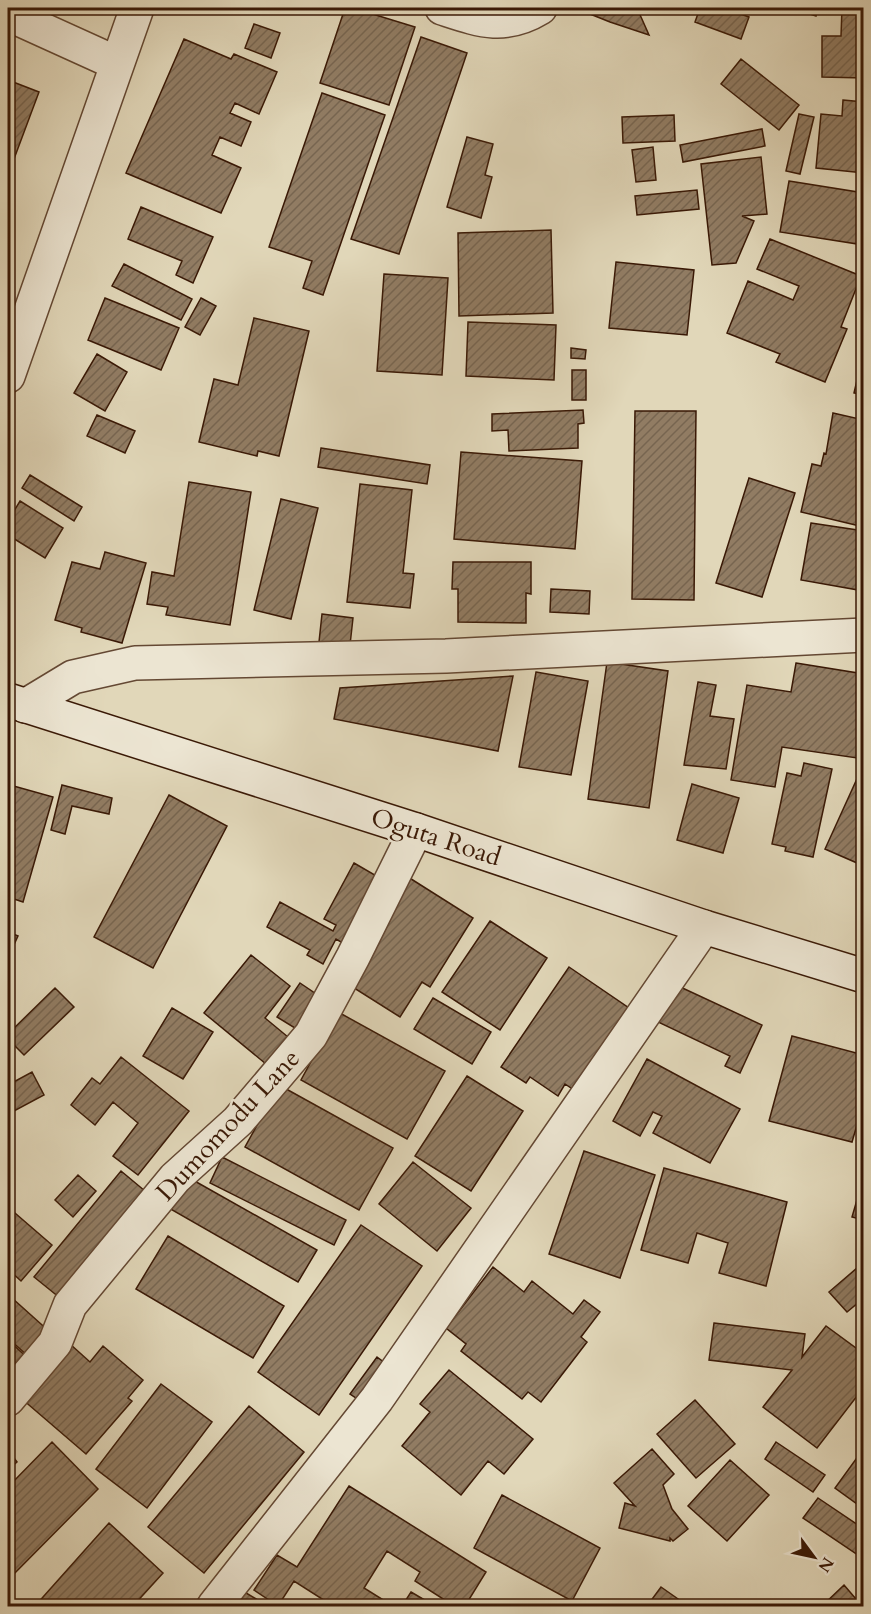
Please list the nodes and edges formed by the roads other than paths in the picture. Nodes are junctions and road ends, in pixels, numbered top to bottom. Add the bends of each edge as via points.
1 (137, 8) edge
2 (442, 8) edge
3 (540, 8) edge
4 (8, 14) edge
5 (116, 63) junction
6 (8, 376) edge
7 (864, 635) edge
8 (16, 703) edge
9 (416, 830) junction
10 (705, 927) junction
11 (864, 976) edge
12 (8, 1399) edge
13 (214, 1606) edge

1 - 5 street
2 - 3 street via 472,18 511,22
4 - 5 street
5 - 6 street
7 - 8 street via 446,656 135,663 74,677
8 - 9 street, Oguta Road
9 - 10 street, Oguta Road
9 - 12 street, Dumomodu Lane via 311,1035 238,1121 175,1178 70,1305 55,1343
10 - 11 street, Oguta Road
10 - 13 street via 377,1399

